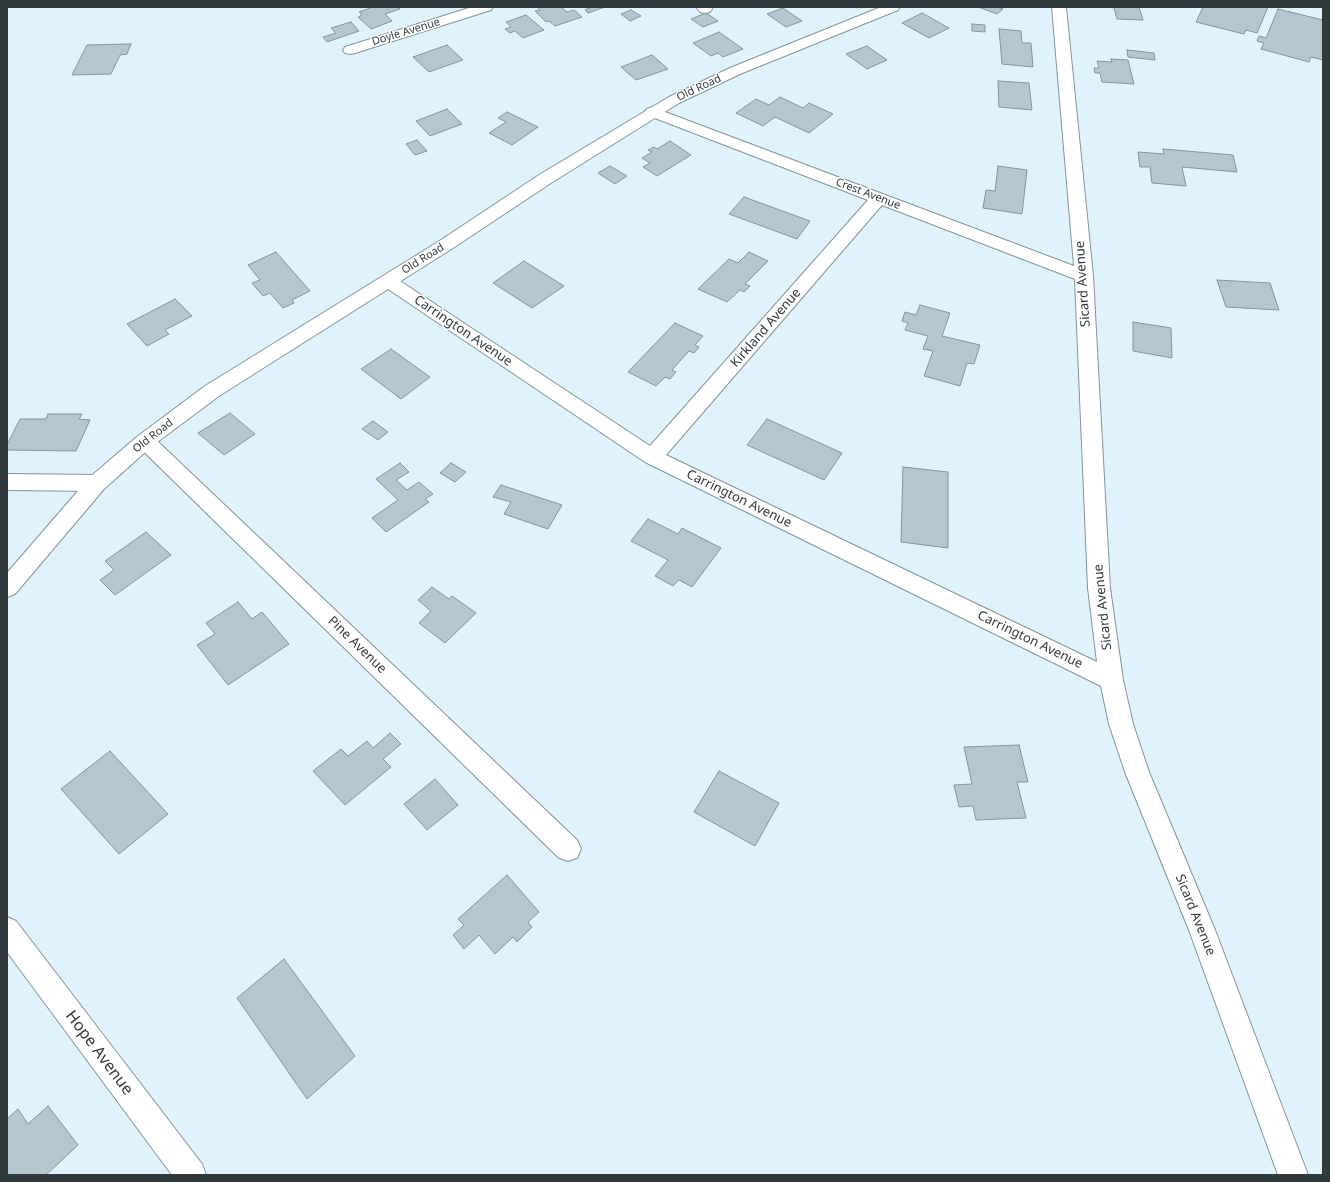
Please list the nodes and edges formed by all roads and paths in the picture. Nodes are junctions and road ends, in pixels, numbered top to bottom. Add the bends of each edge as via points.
1 (486, 7) edge
2 (894, 7) edge
3 (1059, 7) edge
4 (350, 50) dead end
5 (652, 112) junction
6 (879, 198) junction
7 (1084, 276) junction
8 (388, 281) junction
9 (145, 441) junction
10 (652, 457) junction
11 (7, 482) edge
12 (97, 483) junction
13 (7, 588) edge
14 (1111, 680) junction
15 (568, 849) dead end
16 (7, 930) edge
17 (190, 1175) edge
18 (1293, 1175) edge

1 - 4 street, Doyle Avenue
2 - 5 street, Old Road via 735,71
3 - 7 street, Sicard Avenue
5 - 6 street, Crest Avenue
5 - 8 street, Old Road
6 - 7 street, Crest Avenue
6 - 10 street, Kirkland Avenue
7 - 14 street, Sicard Avenue via 1099,588
8 - 9 street, Old Road via 212,391
8 - 10 street, Carrington Avenue
9 - 12 street, Old Road
9 - 15 street, Pine Avenue
10 - 14 street, Carrington Avenue
11 - 12 street
12 - 13 street, Old Road
14 - 18 street, Sicard Avenue via 1121,724 1138,772 1202,930
16 - 17 street, Hope Avenue

